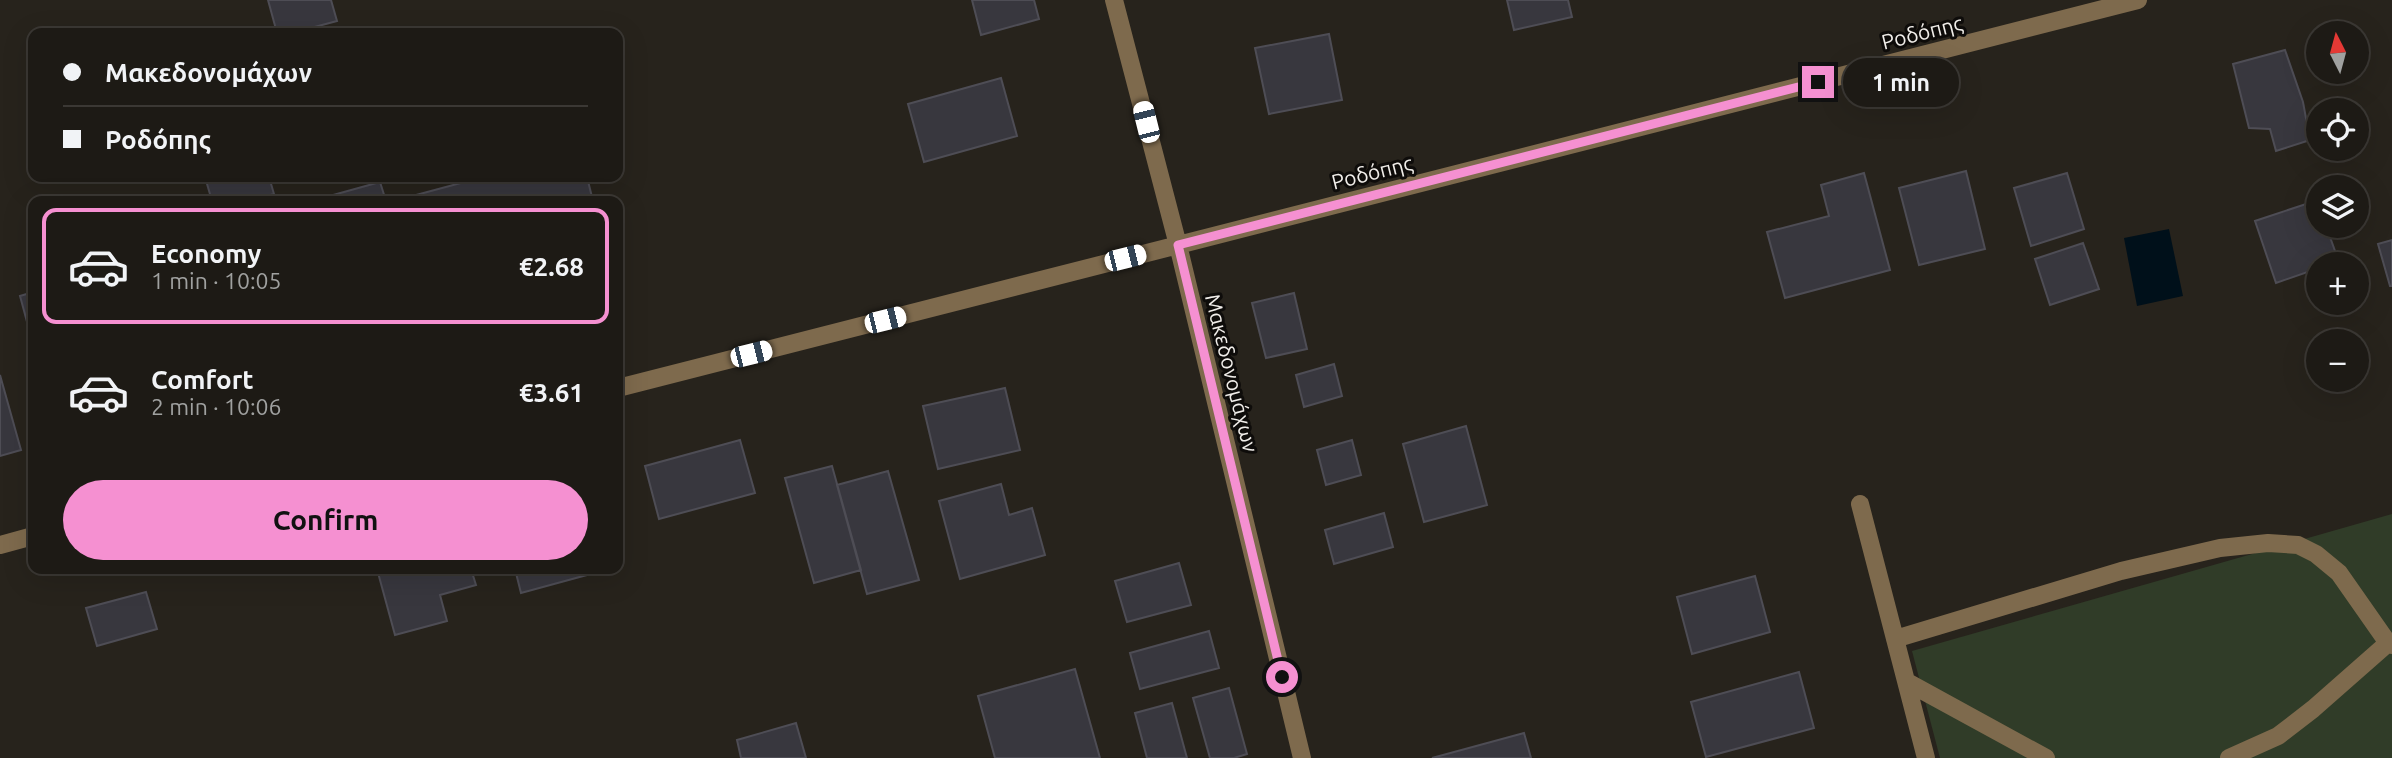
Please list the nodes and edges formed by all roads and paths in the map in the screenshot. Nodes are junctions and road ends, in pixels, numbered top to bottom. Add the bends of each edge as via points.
1 (1114, 0) edge
2 (2138, 0) edge
3 (1178, 245) junction
4 (623, 386) edge
5 (1860, 504) dead end
6 (28, 537) edge
7 (0, 545) edge
8 (1895, 639) junction
9 (2390, 644) edge
10 (1907, 682) junction
11 (1302, 758) edge
12 (1926, 758) edge
13 (2046, 758) edge
14 (2229, 758) edge

1 - 3 street, Μακεδονομάχων
2 - 3 street, Ροδόπης
3 - 4 street, Ροδόπης
3 - 11 street, Μακεδονομάχων
5 - 8 street
6 - 7 street
8 - 9 street via 2121,571 2220,548 2267,543 2298,545 2316,554 2339,573
8 - 10 street
9 - 14 street via 2278,736
10 - 12 street
10 - 13 street

